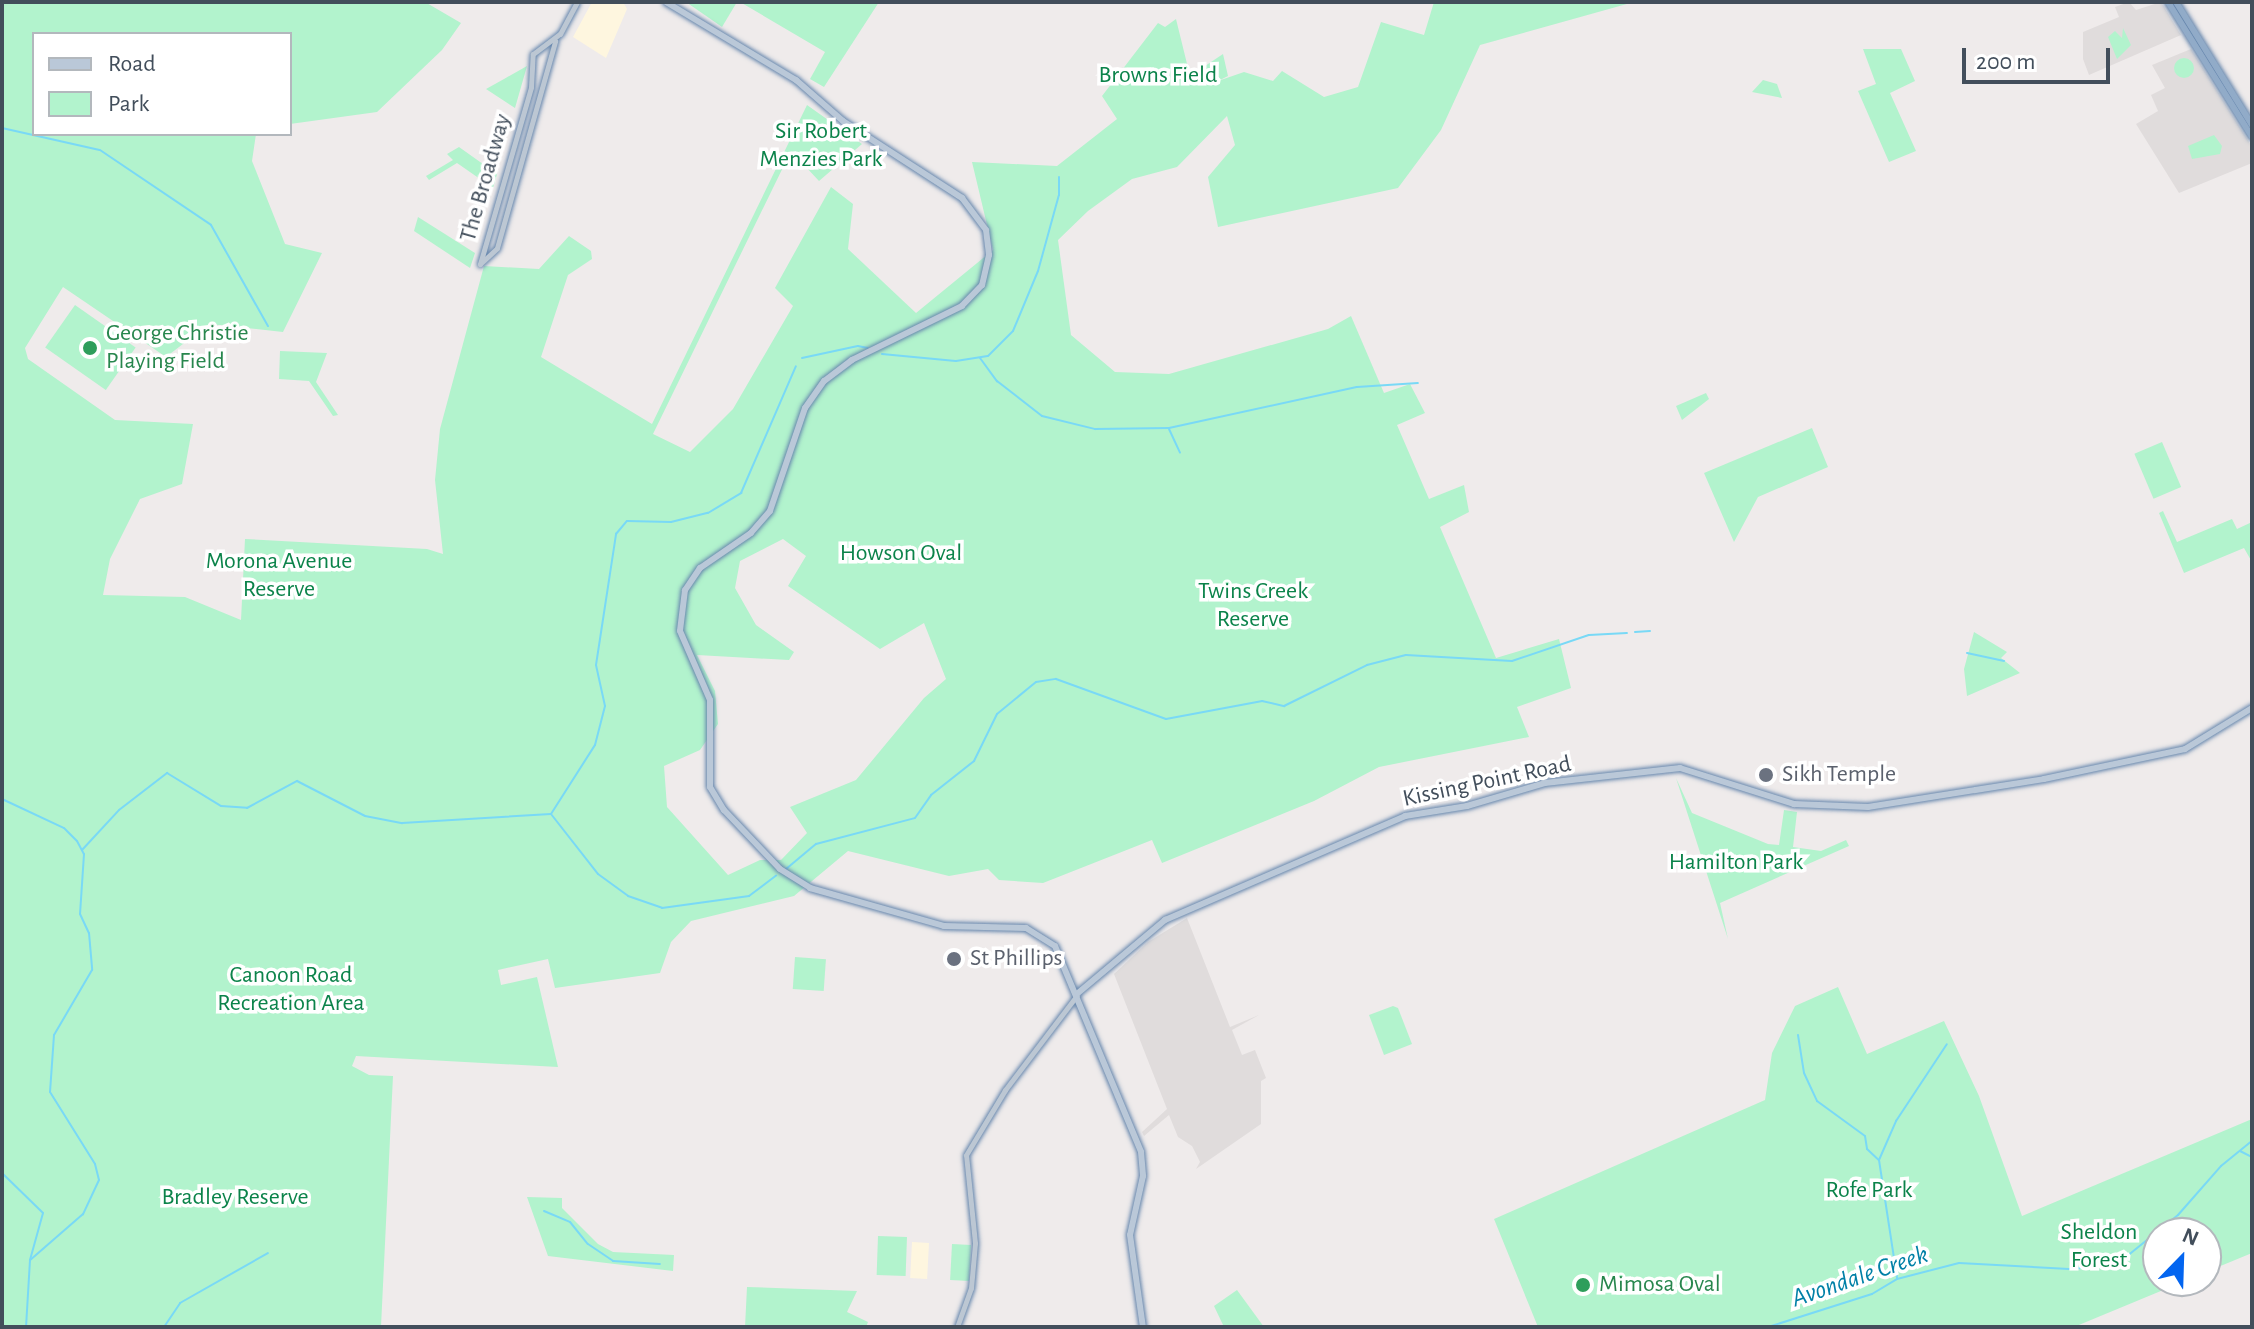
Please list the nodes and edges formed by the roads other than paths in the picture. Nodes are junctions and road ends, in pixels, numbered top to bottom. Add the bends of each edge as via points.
1 (577, 2) edge
2 (666, 2) edge
3 (2168, 2) edge
4 (2176, 2) edge
5 (555, 40) junction
6 (2252, 125) edge
7 (2252, 137) edge
8 (498, 244) junction
9 (484, 247) junction
10 (2252, 708) edge
11 (1078, 993) junction
12 (957, 1327) edge
13 (1143, 1327) edge

1 - 5 street
2 - 11 main road via 796,80 843,121 962,198 986,230 989,255 982,285 962,306 852,360 824,381 801,416 770,511 751,533 700,568 685,590 680,631 710,700 710,787 724,810 790,878 826,894 944,926 1035,931 1062,955
3 - 7 highway
4 - 6 highway
5 - 8 street, The Broadway
5 - 9 street, The Broadway via 533,54 531,87
8 - 9 street
8 - 9 street, The Broadway via 480,264
10 - 11 main road, Kissing Point Road via 2185,749 2044,779 1868,807 1794,804 1688,768 1545,783 1467,806 1405,816 1165,920
11 - 12 street, Kissing Point Road via 1005,1090 966,1155 975,1243 971,1288
11 - 13 main road via 1141,1152 1143,1176 1130,1235

